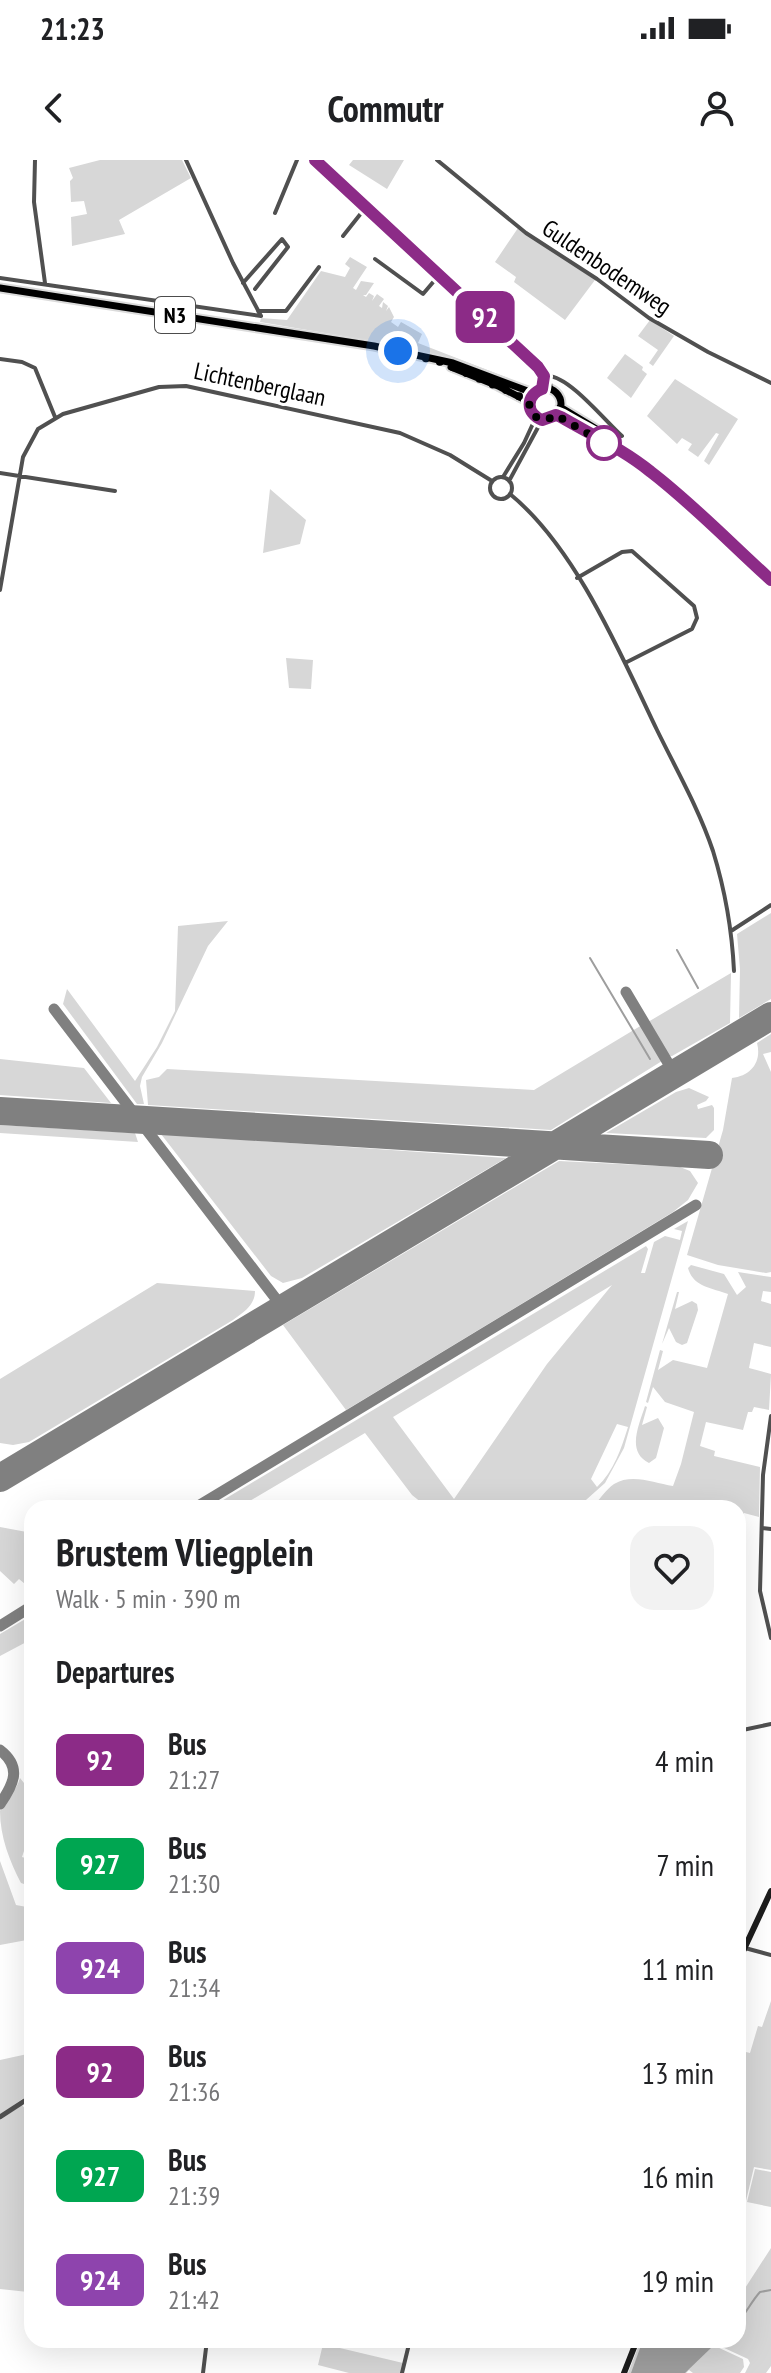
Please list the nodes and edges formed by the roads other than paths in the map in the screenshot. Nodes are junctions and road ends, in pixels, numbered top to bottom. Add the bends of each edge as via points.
1 (35, 160) edge
2 (186, 160) edge
3 (297, 160) edge
4 (315, 160) edge
5 (437, 160) edge
6 (367, 207) junction
7 (275, 213) dead end
8 (343, 236) dead end
9 (375, 259) dead end
10 (262, 260) junction
11 (319, 267) dead end
12 (271, 268) junction
13 (440, 274) junction
14 (0, 278) edge
15 (45, 283) junction
16 (243, 283) junction
17 (0, 288) edge
18 (255, 289) dead end
19 (260, 314) junction
20 (0, 359) edge
21 (441, 362) junction
22 (546, 376) junction
23 (771, 383) edge
24 (546, 389) junction
25 (533, 393) junction
26 (529, 402) junction
27 (560, 407) junction
28 (556, 415) junction
29 (55, 417) junction
30 (539, 419) junction
31 (622, 436) dead end
32 (622, 451) junction
33 (0, 473) edge
34 (20, 476) junction
35 (506, 479) junction
36 (492, 481) junction
37 (115, 491) dead end
38 (510, 494) junction
39 (577, 578) junction
40 (771, 580) edge
41 (0, 590) edge
42 (625, 663) junction
43 (771, 905) edge
44 (731, 931) junction
45 (734, 971) dead end
46 (771, 1416) edge
47 (762, 1528) junction
48 (771, 1529) edge
49 (771, 1638) edge
50 (771, 1724) edge
51 (746, 1729) edge
52 (771, 1891) edge
53 (746, 1943) edge
54 (746, 1950) edge
55 (771, 1955) edge
56 (24, 2101) edge
57 (0, 2117) edge
58 (206, 2348) edge
59 (408, 2348) edge
60 (634, 2348) edge
61 (203, 2373) edge
62 (402, 2373) edge
63 (624, 2373) edge

1 - 15 street via 34,202
2 - 16 street
3 - 7 street
4 - 6 main road
5 - 23 street, Guldenbodemweg via 526,233 657,323
6 - 8 street
6 - 13 main road
9 - 13 street via 423,294
10 - 12 street
10 - 12 street via 282,239 288,247
10 - 16 street
11 - 19 street via 286,311
12 - 18 street
13 - 22 main road
14 - 15 street
15 - 19 street
16 - 19 street
17 - 21 main road, N3 via 374,346
20 - 29 street via 35,368
21 - 25 main road, N3
21 - 26 main road, N3
22 - 24 main road
22 - 31 street via 569,386
24 - 25 main road
24 - 27 main road via 557,395
25 - 26 main road
26 - 30 main road
27 - 28 main road
27 - 32 main road via 616,441
28 - 30 main road
28 - 32 main road
29 - 34 street, Lichtenberglaan via 29,442
29 - 36 street, Lichtenberglaan via 159,387 186,386 400,433
30 - 35 street
32 - 40 main road via 678,494
33 - 34 street
34 - 37 street
34 - 41 street, Lichtenberglaan
35 - 36 street
35 - 38 street
36 - 38 street via 494,497
38 - 39 street via 546,528
39 - 42 street
39 - 42 street via 632,551 694,606 697,618 692,629
42 - 44 street via 702,822
43 - 44 street
44 - 45 street
46 - 47 street via 764,1451
47 - 48 street
47 - 49 street via 760,1591
50 - 51 street
52 - 53 main road
54 - 55 street
56 - 57 street
58 - 61 street
59 - 62 street
60 - 63 main road

